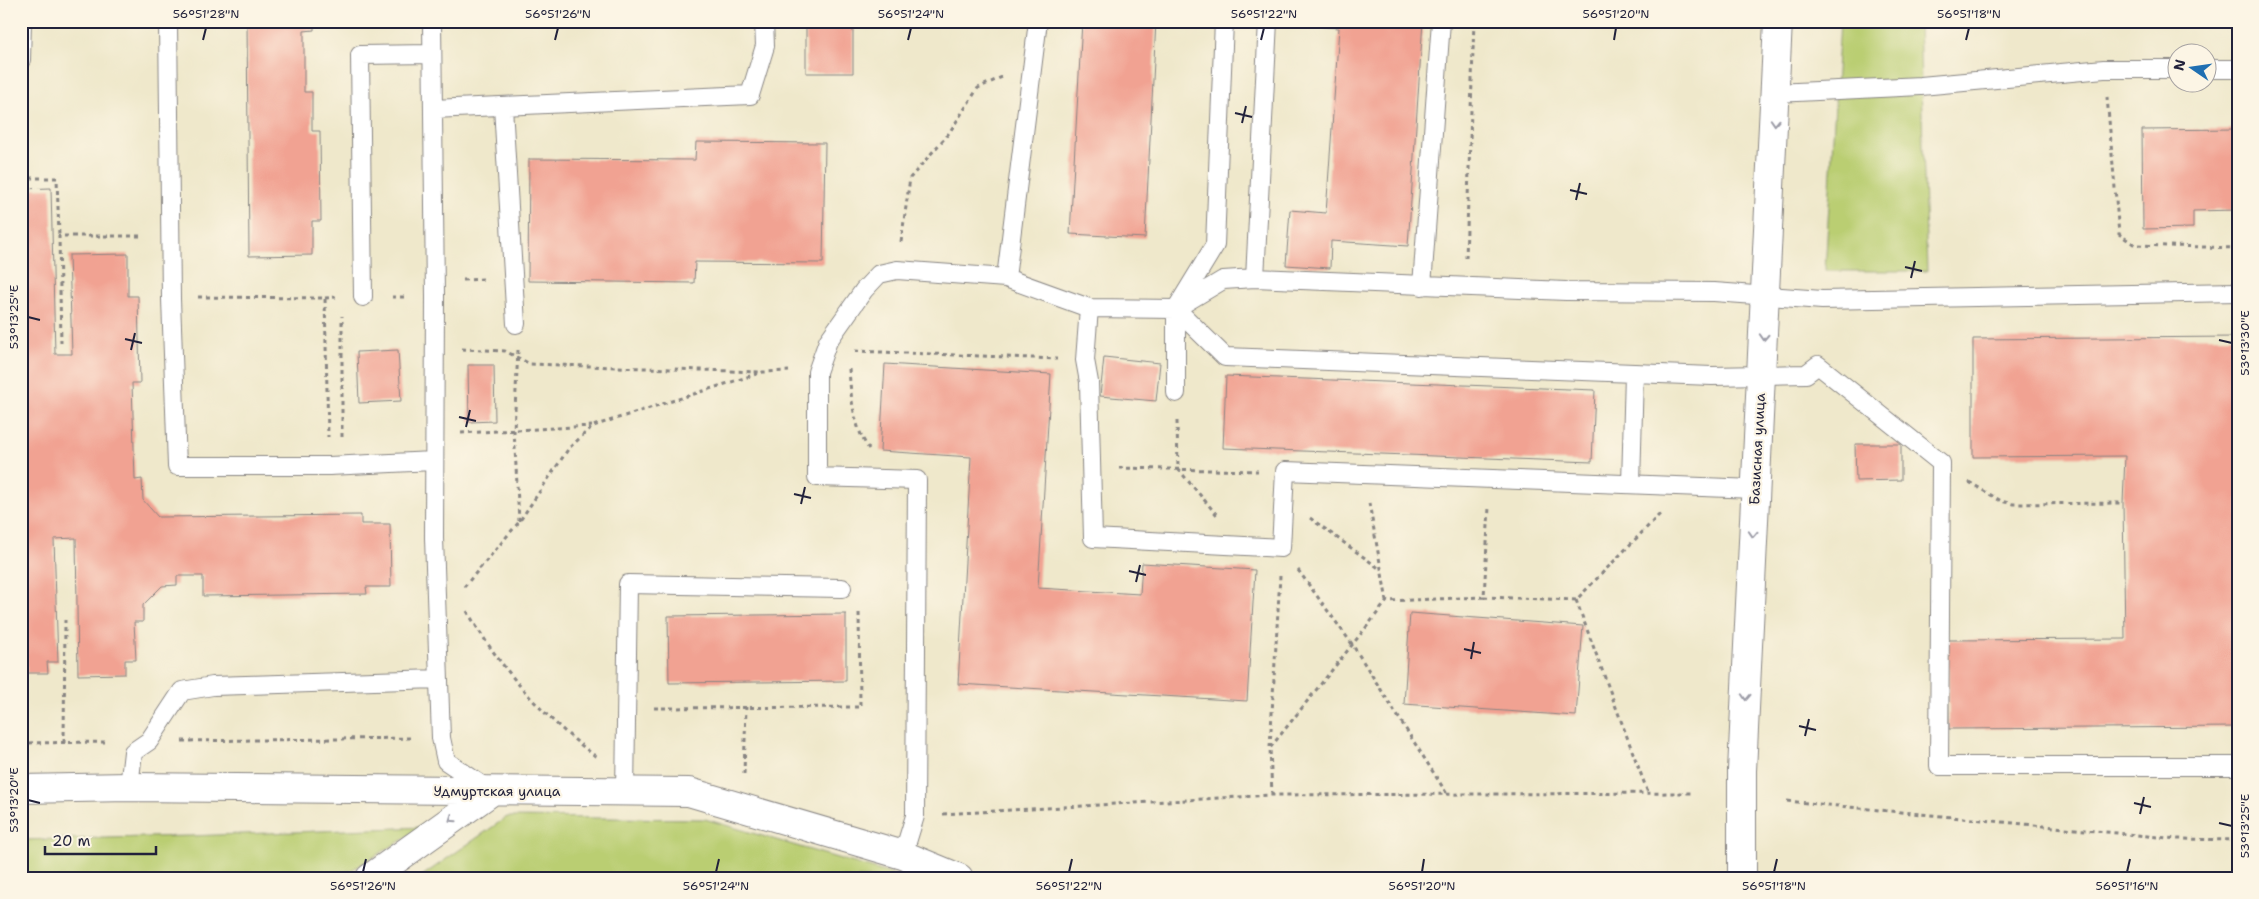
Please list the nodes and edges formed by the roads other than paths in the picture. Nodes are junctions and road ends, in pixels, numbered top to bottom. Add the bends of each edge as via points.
1 (22, 21) edge
2 (168, 21) edge
3 (432, 21) edge
4 (764, 21) edge
5 (1038, 21) edge
6 (1224, 21) edge
7 (1268, 21) edge
8 (1441, 21) edge
9 (1778, 21) edge
10 (432, 54) junction
11 (21, 60) edge
12 (2166, 69) edge
13 (2216, 69) edge
14 (2238, 69) edge
15 (1776, 93) junction
16 (503, 107) junction
17 (433, 109) junction
18 (1006, 278) junction
19 (1255, 278) junction
20 (1422, 286) junction
21 (2238, 292) edge
22 (1766, 295) junction
23 (363, 297) road end
24 (1089, 308) junction
25 (1176, 309) junction
26 (516, 324) road end
27 (1634, 374) junction
28 (1762, 375) junction
29 (1176, 393) road end
30 (433, 462) junction
31 (1631, 484) junction
32 (1755, 489) junction
33 (842, 588) road end
34 (438, 679) junction
35 (2238, 766) edge
36 (129, 787) junction
37 (21, 789) edge
38 (492, 791) junction
39 (624, 792) junction
40 (902, 855) junction
41 (370, 878) edge
42 (959, 878) edge
43 (1742, 878) edge

1 - 11 lane
2 - 30 lane via 176,466
3 - 10 lane
4 - 16 lane via 765,46 750,95
5 - 18 lane
6 - 25 lane via 1215,245
7 - 19 lane
8 - 20 lane
9 - 15 street, Базисная улица
10 - 17 lane
10 - 23 lane via 360,55
12 - 15 lane via 2104,68 1921,86
13 - 14 lane
15 -> 22 street, Базисная улица
16 - 17 lane
16 - 26 lane
17 - 30 lane
18 - 24 lane
18 - 40 lane via 897,270 878,274 828,341 817,372 817,477 917,480 915,816
19 - 20 lane
19 - 25 lane via 1223,280
20 - 22 lane
21 - 22 lane via 1822,300
22 -> 28 street, Базисная улица
24 - 25 lane
24 - 31 lane via 1085,360 1089,382 1093,538 1281,548 1285,471
25 - 27 lane via 1225,357
25 - 29 lane
27 - 28 lane
27 - 31 lane
28 - 32 street, Базисная улица
28 - 35 lane via 1806,374 1818,365 1941,463 1939,766
30 - 34 lane
31 - 32 lane
32 -> 43 street, Базисная улица via 1742,771
33 - 39 lane via 628,584
34 - 36 lane via 213,686 182,691 148,741 133,752
34 - 38 lane via 441,738 446,761
36 - 37 street, Удмуртская улица
36 - 38 street, Удмуртская улица
38 - 39 street, Удмуртская улица
38 -> 41 street
39 - 40 street, Удмуртская улица via 689,792
40 - 42 street, Удмуртская улица

